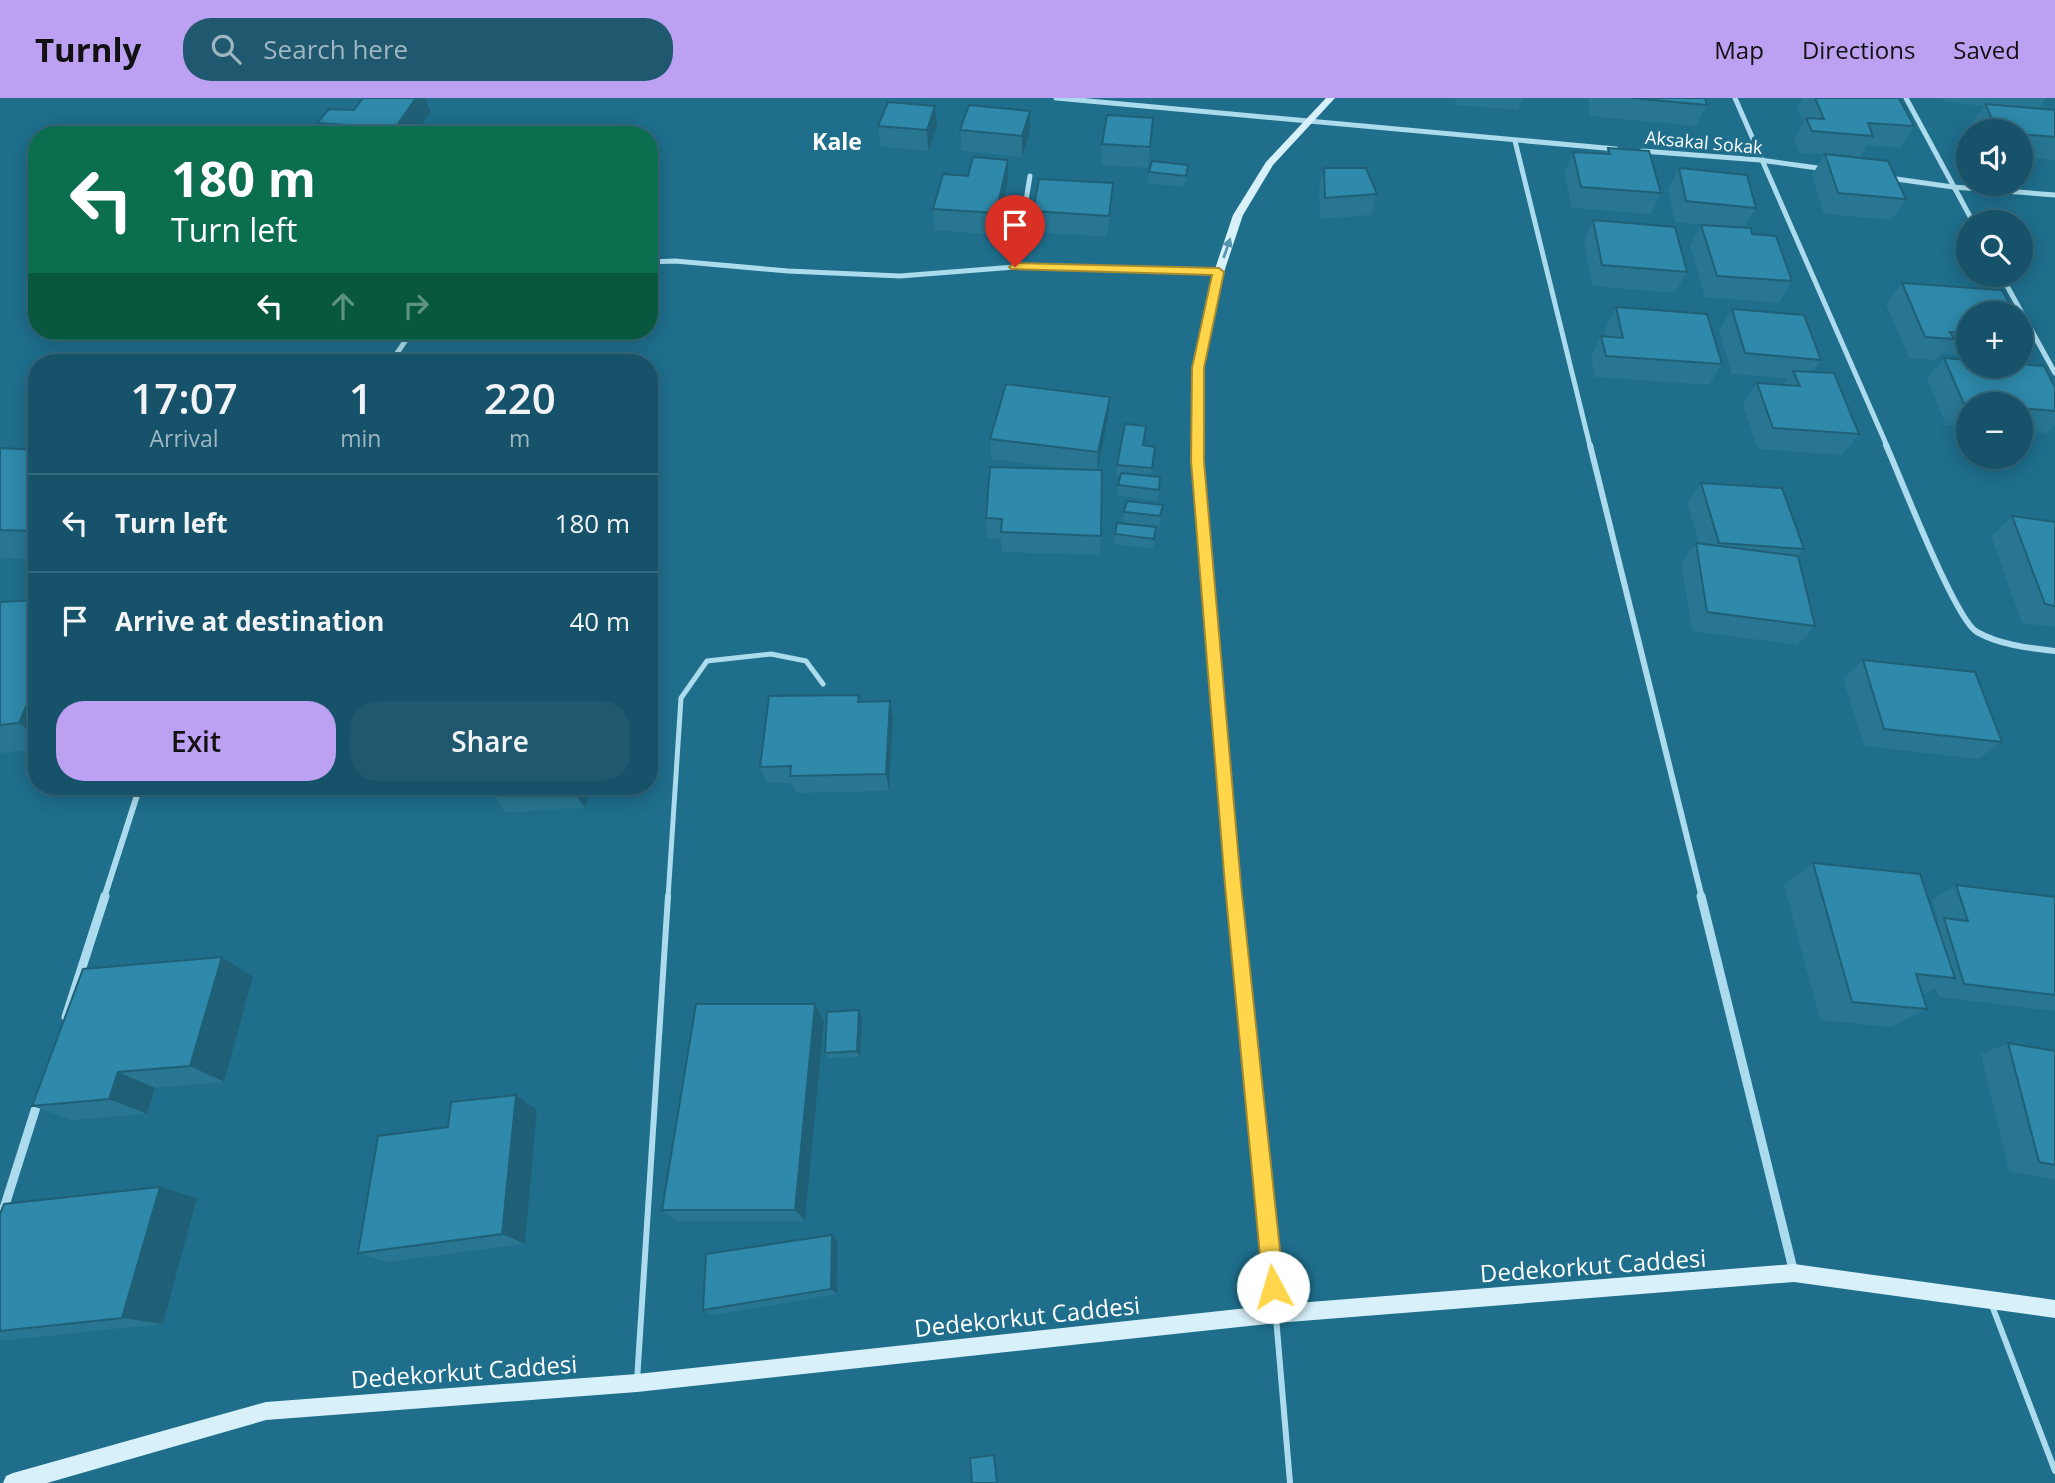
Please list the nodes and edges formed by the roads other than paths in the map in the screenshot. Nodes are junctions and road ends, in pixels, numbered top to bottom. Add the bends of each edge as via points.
1 (1056, 98) edge
2 (1064, 98) edge
3 (1331, 98) edge
4 (1735, 98) edge
5 (1906, 98) edge
6 (1308, 121) junction
7 (1515, 141) junction
8 (1624, 150) edge
9 (1637, 151) edge
10 (1760, 160) junction
11 (1829, 170) edge
12 (1030, 176) dead end
13 (1884, 178) edge
14 (1954, 187) junction
15 (2055, 195) edge
16 (1966, 210) edge
17 (658, 262) edge
18 (1015, 267) junction
19 (1219, 272) junction
20 (2008, 287) edge
21 (2055, 373) edge
22 (2055, 651) edge
23 (823, 684) dead end
24 (137, 795) edge
25 (64, 1023) edge
26 (42, 1089) edge
27 (0, 1221) edge
28 (1794, 1273) junction
29 (1990, 1300) junction
30 (2055, 1309) edge
31 (1276, 1314) junction
32 (637, 1383) junction
33 (2055, 1471) edge
34 (13, 1483) edge
35 (1290, 1483) edge

1 - 2 street, Aksakal Sokak
2 - 6 street, Aksakal Sokak
3 - 6 street
4 - 10 street
5 - 14 street
6 - 7 street, Aksakal Sokak
19 -> 6 street via 1238,215 1269,164
7 - 8 street, Aksakal Sokak
7 - 28 street
9 - 10 street, Aksakal Sokak
10 - 11 street, Aksakal Sokak
10 - 22 street via 1954,601 1975,631 2018,646
12 - 18 street
13 - 14 street
14 - 15 street
14 - 16 street
17 - 18 street via 900,275
18 - 19 street
19 - 31 street via 1198,368 1197,461
20 - 21 street
23 - 32 lane via 806,661 771,654 707,661 681,698
24 - 25 street
26 - 27 street
28 - 29 street, Dedekorkut Caddesi
28 - 31 street, Dedekorkut Caddesi
29 - 30 street, Dedekorkut Caddesi
29 - 33 lane
31 - 32 street, Dedekorkut Caddesi
31 - 35 lane
32 - 34 street, Dedekorkut Caddesi via 266,1411

